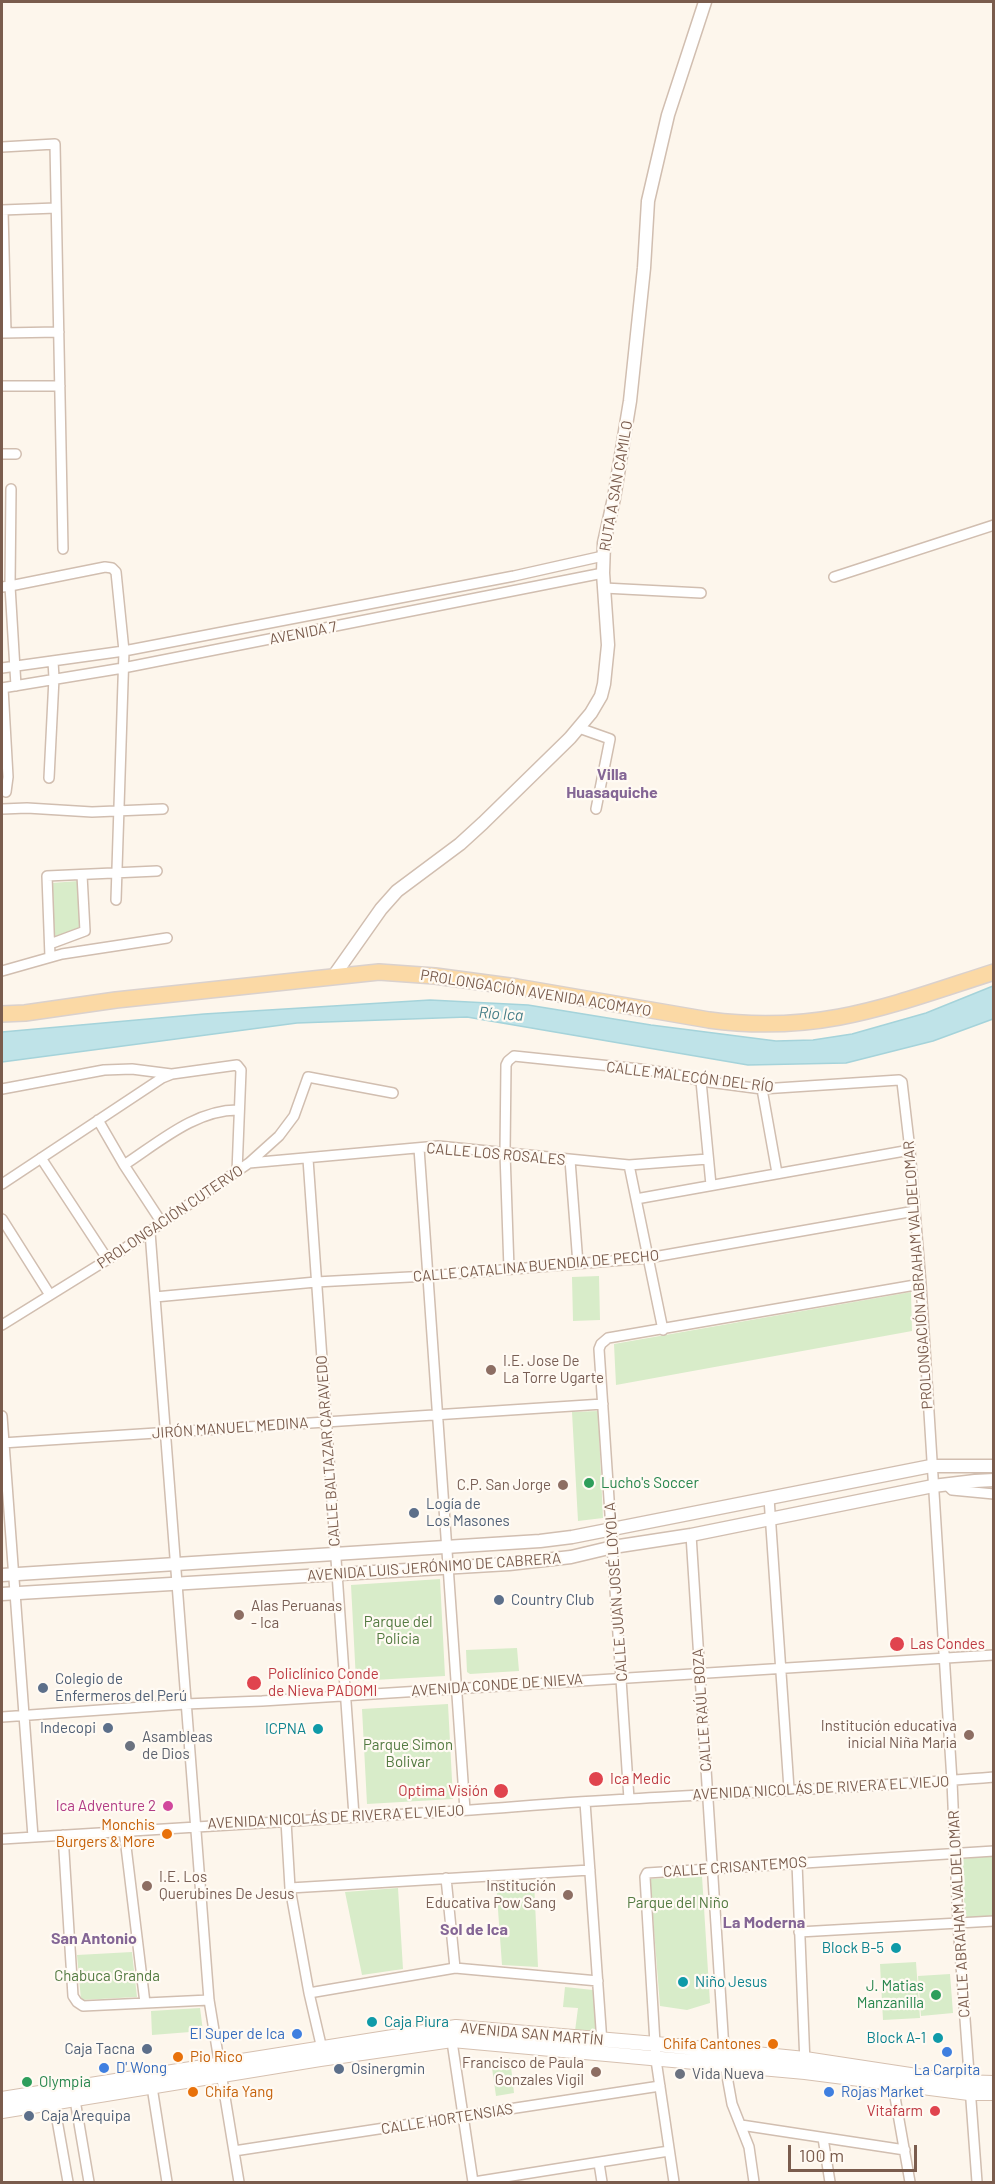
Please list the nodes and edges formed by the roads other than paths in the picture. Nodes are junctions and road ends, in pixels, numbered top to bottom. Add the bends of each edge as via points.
1 (705, 2) edge
2 (2, 147) edge
3 (56, 208) junction
4 (2, 210) edge
5 (3, 261) edge
6 (59, 332) junction
7 (4, 333) edge
8 (2, 386) edge
9 (60, 386) junction
10 (2, 454) edge
11 (16, 454) dead end
12 (11, 489) dead end
13 (993, 525) edge
14 (63, 549) dead end
15 (603, 556) junction
16 (603, 573) junction
17 (834, 577) dead end
18 (6, 586) edge
19 (604, 588) junction
20 (700, 593) dead end
21 (124, 651) junction
22 (53, 661) junction
23 (16, 665) junction
24 (2, 668) edge
25 (123, 668) junction
26 (54, 678) junction
27 (16, 686) junction
28 (2, 688) edge
29 (579, 728) junction
30 (49, 778) dead end
31 (6, 792) dead end
32 (163, 808) dead end
33 (2, 809) edge
34 (596, 809) dead end
35 (117, 811) junction
36 (158, 871) dead end
37 (116, 873) junction
38 (82, 875) junction
39 (116, 900) dead end
40 (167, 939) dead end
41 (50, 944) junction
42 (51, 957) junction
43 (2, 971) edge
44 (993, 972) edge
45 (333, 976) junction
46 (2, 1014) edge
47 (172, 1074) junction
48 (701, 1081) junction
49 (902, 1085) joint
50 (2, 1089) edge
51 (762, 1089) junction
52 (393, 1093) dead end
53 (238, 1110) junction
54 (98, 1120) junction
55 (418, 1148) junction
56 (910, 1150) junction
57 (505, 1153) junction
58 (41, 1158) junction
59 (308, 1158) junction
60 (708, 1159) junction
61 (570, 1160) junction
62 (249, 1163) junction
63 (124, 1165) junction
64 (629, 1165) junction
65 (237, 1172) junction
66 (777, 1173) junction
67 (2, 1184) edge
68 (711, 1185) junction
69 (636, 1199) junction
70 (915, 1211) junction
71 (2, 1219) edge
72 (162, 1223) junction
73 (150, 1232) junction
74 (648, 1258) junction
75 (108, 1260) junction
76 (578, 1264) junction
77 (508, 1269) junction
78 (428, 1276) junction
79 (316, 1282) junction
80 (921, 1284) junction
81 (50, 1295) junction
82 (155, 1297) junction
83 (2, 1325) edge
84 (663, 1330) junction
85 (603, 1404) junction
86 (437, 1414) junction
87 (2, 1416) edge
88 (326, 1421) junction
89 (165, 1433) junction
90 (2, 1443) edge
91 (931, 1466) junction
92 (993, 1466) edge
93 (993, 1480) edge
94 (946, 1484) junction
95 (933, 1486) junction
96 (993, 1494) edge
97 (769, 1498) junction
98 (771, 1519) junction
99 (611, 1528) junction
100 (691, 1535) junction
101 (447, 1546) junction
102 (612, 1547) junction
103 (336, 1553) junction
104 (175, 1563) junction
105 (448, 1568) junction
106 (337, 1573) junction
107 (7, 1575) edge
108 (176, 1582) junction
109 (15, 1593) junction
110 (2, 1594) edge
111 (993, 1655) edge
112 (944, 1657) junction
113 (781, 1669) junction
114 (700, 1673) junction
115 (621, 1677) junction
116 (456, 1687) junction
117 (346, 1694) junction
118 (185, 1704) junction
119 (24, 1715) junction
120 (2, 1717) edge
121 (993, 1777) edge
122 (951, 1781) junction
123 (789, 1789) junction
124 (708, 1796) junction
125 (629, 1799) junction
126 (585, 1802) junction
127 (465, 1810) junction
128 (354, 1816) junction
129 (286, 1821) junction
130 (194, 1825) junction
131 (124, 1830) junction
132 (63, 1835) junction
133 (33, 1837) junction
134 (2, 1839) edge
135 (993, 1851) edge
136 (955, 1854) junction
137 (797, 1863) junction
138 (712, 1868) junction
139 (590, 1870) junction
140 (446, 1878) junction
141 (290, 1888) junction
142 (993, 1921) edge
143 (958, 1924) junction
144 (800, 1932) junction
145 (455, 1968) junction
146 (598, 1981) junction
147 (309, 1993) junction
148 (209, 2000) junction
149 (145, 2003) junction
150 (451, 2034) junction
151 (602, 2040) junction
152 (656, 2044) junction
153 (322, 2049) junction
154 (602, 2054) junction
155 (725, 2058) junction
156 (656, 2060) junction
157 (805, 2066) junction
158 (222, 2070) junction
159 (891, 2077) junction
160 (993, 2083) edge
161 (660, 2086) junction
162 (152, 2087) junction
163 (969, 2087) junction
164 (993, 2093) edge
165 (2, 2099) edge
166 (75, 2100) junction
167 (54, 2103) junction
168 (2, 2111) edge
169 (463, 2117) junction
170 (741, 2126) junction
171 (823, 2138) junction
172 (905, 2150) junction
173 (234, 2151) junction
174 (669, 2151) junction
175 (599, 2163) junction
176 (531, 2178) edge
177 (68, 2182) edge
178 (89, 2182) edge
179 (167, 2182) edge
180 (239, 2182) edge
181 (474, 2182) edge
182 (602, 2182) edge
183 (674, 2182) edge
184 (754, 2182) edge
185 (830, 2182) edge
186 (910, 2182) edge
187 (977, 2182) edge

1 - 15 street, RUTA A SAN CAMILO via 653,173 630,401
2 - 3 street via 55,144
3 - 4 street
3 - 6 street
4 - 5 street
5 - 7 street
6 - 7 street
6 - 9 street
8 - 9 street
9 - 14 street
10 - 11 street
12 - 18 street
13 - 17 street
15 - 16 street, RUTA A SAN CAMILO
15 - 21 street
16 - 19 street, RUTA A SAN CAMILO
16 - 25 street, AVENIDA 7
18 - 21 street via 112,568 116,572
18 - 23 street
19 - 20 street
19 - 29 street, RUTA A SAN CAMILO via 608,645 604,684 601,696
21 - 22 street
21 - 25 street
22 - 23 street
22 - 26 street
23 - 24 street
23 - 27 street
25 - 26 street, AVENIDA 7
25 - 35 street
26 - 27 street, AVENIDA 7
26 - 30 street
27 - 28 street, AVENIDA 7
28 - 31 street
29 - 34 street via 610,739
29 - 45 street, RUTA A SAN CAMILO via 460,844 397,891
32 - 35 street
33 - 35 street
35 - 37 street
36 - 37 street
37 - 38 street
37 - 39 street
38 - 41 street via 85,930
38 - 41 street via 47,876
40 - 42 street
41 - 42 street
42 - 43 street
44 - 45 main road, PROLONGACIÓN AVENIDA ACOMAYO via 882,1009 824,1021 776,1025 736,1024 435,976 379,972
45 - 46 main road, PROLONGACIÓN AVENIDA ACOMAYO
47 - 50 street via 104,1070
47 - 53 street via 238,1066
47 - 54 street
48 - 51 street, CALLE MALECÓN DEL RÍO
48 - 57 street, CALLE MALECÓN DEL RÍO via 640,1069 518,1055 506,1065
48 - 60 street
49 - 51 street, CALLE MALECÓN DEL RÍO via 899,1080
49 - 56 street, PROLONGACIÓN ABRAHAM VALDELOMAR
51 - 66 street
52 - 62 street, PROLONGACIÓN CUTERVO via 311,1077 294,1116
53 - 63 street via 226,1109 193,1121
53 - 65 street
54 - 58 street
54 - 63 street
55 - 57 street, CALLE LOS ROSALES via 438,1146
55 - 59 street, CALLE LOS ROSALES
55 - 78 street
56 - 66 street
56 - 70 street, PROLONGACIÓN ABRAHAM VALDELOMAR
57 - 61 street, CALLE LOS ROSALES
57 - 77 street
58 - 67 street
58 - 75 street
59 - 62 street, CALLE LOS ROSALES
59 - 79 street, CALLE BALTAZAR CARAVEDO
60 - 64 street, CALLE LOS ROSALES
60 - 68 street
61 - 64 street, CALLE LOS ROSALES
61 - 76 street
62 - 65 street, PROLONGACIÓN CUTERVO
63 - 72 street
64 - 69 street
65 - 72 street, PROLONGACIÓN CUTERVO
66 - 68 street
68 - 69 street
69 - 74 street
70 - 74 street, CALLE CATALINA BUENDIA DE PECHO
70 - 80 street, PROLONGACIÓN ABRAHAM VALDELOMAR
71 - 81 street
72 - 73 street, PROLONGACIÓN CUTERVO
73 - 75 street, PROLONGACIÓN CUTERVO
73 - 82 street
74 - 76 street, CALLE CATALINA BUENDIA DE PECHO
74 - 84 street
75 - 81 street, PROLONGACIÓN CUTERVO
76 - 77 street, CALLE CATALINA BUENDIA DE PECHO
77 - 78 street, CALLE CATALINA BUENDIA DE PECHO
78 - 79 street, CALLE CATALINA BUENDIA DE PECHO
78 - 86 street
79 - 82 street, CALLE CATALINA BUENDIA DE PECHO
79 - 88 street, CALLE BALTAZAR CARAVEDO
80 - 84 street
80 - 91 street, PROLONGACIÓN ABRAHAM VALDELOMAR
81 - 83 street, PROLONGACIÓN CUTERVO
82 - 89 street
84 - 85 street, CALLE JUAN JOSÉ LOYOLA via 608,1338 601,1344
85 - 86 street, JIRÓN MANUEL MEDINA
85 - 99 street, CALLE JUAN JOSÉ LOYOLA
86 - 88 street, JIRÓN MANUEL MEDINA
86 - 101 street
87 - 90 street
88 - 89 street, JIRÓN MANUEL MEDINA
88 - 103 street, CALLE BALTAZAR CARAVEDO
89 - 90 street, JIRÓN MANUEL MEDINA
89 - 104 street
90 - 107 street
91 - 92 street, AVENIDA LUIS JERÓNIMO DE CABRERA
91 - 95 street, CALLE ABRAHAM VALDELOMAR
91 - 97 street, AVENIDA LUIS JERÓNIMO DE CABRERA
93 - 94 street, AVENIDA LUIS JERÓNIMO DE CABRERA
94 - 95 street, AVENIDA LUIS JERÓNIMO DE CABRERA
94 - 96 street via 952,1490
95 - 98 street, AVENIDA LUIS JERÓNIMO DE CABRERA
95 - 112 street, CALLE ABRAHAM VALDELOMAR
97 - 98 street
97 - 99 street, AVENIDA LUIS JERÓNIMO DE CABRERA
98 - 100 street, AVENIDA LUIS JERÓNIMO DE CABRERA
98 - 113 street
99 - 101 street, AVENIDA LUIS JERÓNIMO DE CABRERA via 540,1541
99 - 102 street, CALLE JUAN JOSÉ LOYOLA
100 - 102 street, AVENIDA LUIS JERÓNIMO DE CABRERA
100 - 114 street, CALLE RAÚL BOZA
101 - 103 street, AVENIDA LUIS JERÓNIMO DE CABRERA
101 - 105 street
102 - 105 street, AVENIDA LUIS JERÓNIMO DE CABRERA via 571,1557
102 - 115 street, CALLE JUAN JOSÉ LOYOLA
103 - 104 street, AVENIDA LUIS JERÓNIMO DE CABRERA
103 - 106 street, CALLE BALTAZAR CARAVEDO
104 - 107 street, AVENIDA LUIS JERÓNIMO DE CABRERA
104 - 108 street
105 - 106 street, AVENIDA LUIS JERÓNIMO DE CABRERA
105 - 116 street
106 - 108 street, AVENIDA LUIS JERÓNIMO DE CABRERA
106 - 117 street, CALLE BALTAZAR CARAVEDO
107 - 109 street
108 - 109 street, AVENIDA LUIS JERÓNIMO DE CABRERA
108 - 118 street
109 - 110 street, AVENIDA LUIS JERÓNIMO DE CABRERA
109 - 119 street
111 - 112 street, AVENIDA CONDE DE NIEVA
112 - 113 street, AVENIDA CONDE DE NIEVA
112 - 122 street, CALLE ABRAHAM VALDELOMAR
113 - 114 street, AVENIDA CONDE DE NIEVA
113 - 123 street
114 - 115 street, AVENIDA CONDE DE NIEVA
114 - 124 street, CALLE RAÚL BOZA
115 - 116 street, AVENIDA CONDE DE NIEVA
115 - 125 street, CALLE JUAN JOSÉ LOYOLA
116 - 117 street, AVENIDA CONDE DE NIEVA
116 - 127 street
117 - 118 street, AVENIDA CONDE DE NIEVA
117 - 128 street, CALLE BALTAZAR CARAVEDO
118 - 119 street, AVENIDA CONDE DE NIEVA
118 - 130 street
119 - 120 street, AVENIDA CONDE DE NIEVA
119 - 133 street
121 - 122 street, AVENIDA NICOLÁS DE RIVERA EL VIEJO
122 - 123 street, AVENIDA NICOLÁS DE RIVERA EL VIEJO
122 - 136 street, CALLE ABRAHAM VALDELOMAR
123 - 124 street, AVENIDA NICOLÁS DE RIVERA EL VIEJO
124 - 125 street, AVENIDA NICOLÁS DE RIVERA EL VIEJO
124 - 138 street, CALLE RAÚL BOZA
125 - 126 street, AVENIDA NICOLÁS DE RIVERA EL VIEJO
126 - 127 street, AVENIDA NICOLÁS DE RIVERA EL VIEJO
126 - 139 street
127 - 128 street, AVENIDA NICOLÁS DE RIVERA EL VIEJO
128 - 129 street, AVENIDA NICOLÁS DE RIVERA EL VIEJO
129 - 130 street, AVENIDA NICOLÁS DE RIVERA EL VIEJO
129 - 141 street
130 - 131 street, AVENIDA NICOLÁS DE RIVERA EL VIEJO
130 - 148 street
131 - 132 street, AVENIDA NICOLÁS DE RIVERA EL VIEJO
131 - 149 street
132 - 133 street, AVENIDA NICOLÁS DE RIVERA EL VIEJO
132 - 149 street via 74,1999 83,2006
133 - 134 street, AVENIDA NICOLÁS DE RIVERA EL VIEJO
135 - 136 street, CALLE CRISANTEMOS
136 - 137 street, CALLE CRISANTEMOS
136 - 143 street, CALLE ABRAHAM VALDELOMAR
137 - 138 street, CALLE CRISANTEMOS
137 - 144 street
138 - 152 street, CALLE CRISANTEMOS via 647,1873 645,1877
138 - 155 street, CALLE RAÚL BOZA
139 - 140 street
139 - 146 street
140 - 141 street
140 - 145 street
141 - 147 street
142 - 143 street
143 - 144 street
143 - 163 street, CALLE ABRAHAM VALDELOMAR
144 - 157 street
145 - 146 street
145 - 147 street
146 - 151 street
147 - 153 street
148 - 149 street
148 - 158 street
150 - 151 main road, AVENIDA SAN MARTÍN
150 - 153 main road, AVENIDA SAN MARTÍN
150 - 154 main road, AVENIDA SAN MARTÍN
150 - 158 main road, AVENIDA SAN MARTÍN
150 - 169 street
151 - 152 main road, AVENIDA SAN MARTÍN
151 - 154 street
152 - 155 main road, AVENIDA SAN MARTÍN
152 - 156 street
153 - 158 main road, AVENIDA SAN MARTÍN
154 - 156 main road, AVENIDA SAN MARTÍN
155 - 156 main road, AVENIDA SAN MARTÍN
155 - 157 main road, AVENIDA SAN MARTÍN
155 - 170 street, CALLE RAÚL BOZA via 732,2104
156 - 161 street
157 - 159 main road, AVENIDA SAN MARTÍN
158 - 162 main road, AVENIDA SAN MARTÍN
158 - 165 main road, AVENIDA SAN MARTÍN
158 - 173 street
159 - 163 main road, AVENIDA SAN MARTÍN
159 - 172 street
160 - 163 main road, AVENIDA SAN MARTÍN
161 - 169 street, CALLE HORTENSIAS
161 - 174 street
162 - 166 main road, AVENIDA SAN MARTÍN
162 - 179 street
163 - 164 main road, AVENIDA SAN MARTÍN
163 - 187 street, CALLE ABRAHAM VALDELOMAR
166 - 167 main road, AVENIDA SAN MARTÍN
166 - 178 street
167 - 168 main road, AVENIDA SAN MARTÍN
167 - 177 street
169 - 173 street, CALLE HORTENSIAS
169 - 181 street
170 - 171 street
170 - 184 street, CALLE RAÚL BOZA via 749,2147
171 - 172 street
171 - 185 street
172 - 186 street
173 - 180 street
174 - 175 street
174 - 183 street
175 - 176 street
175 - 182 street
176 - 181 street

